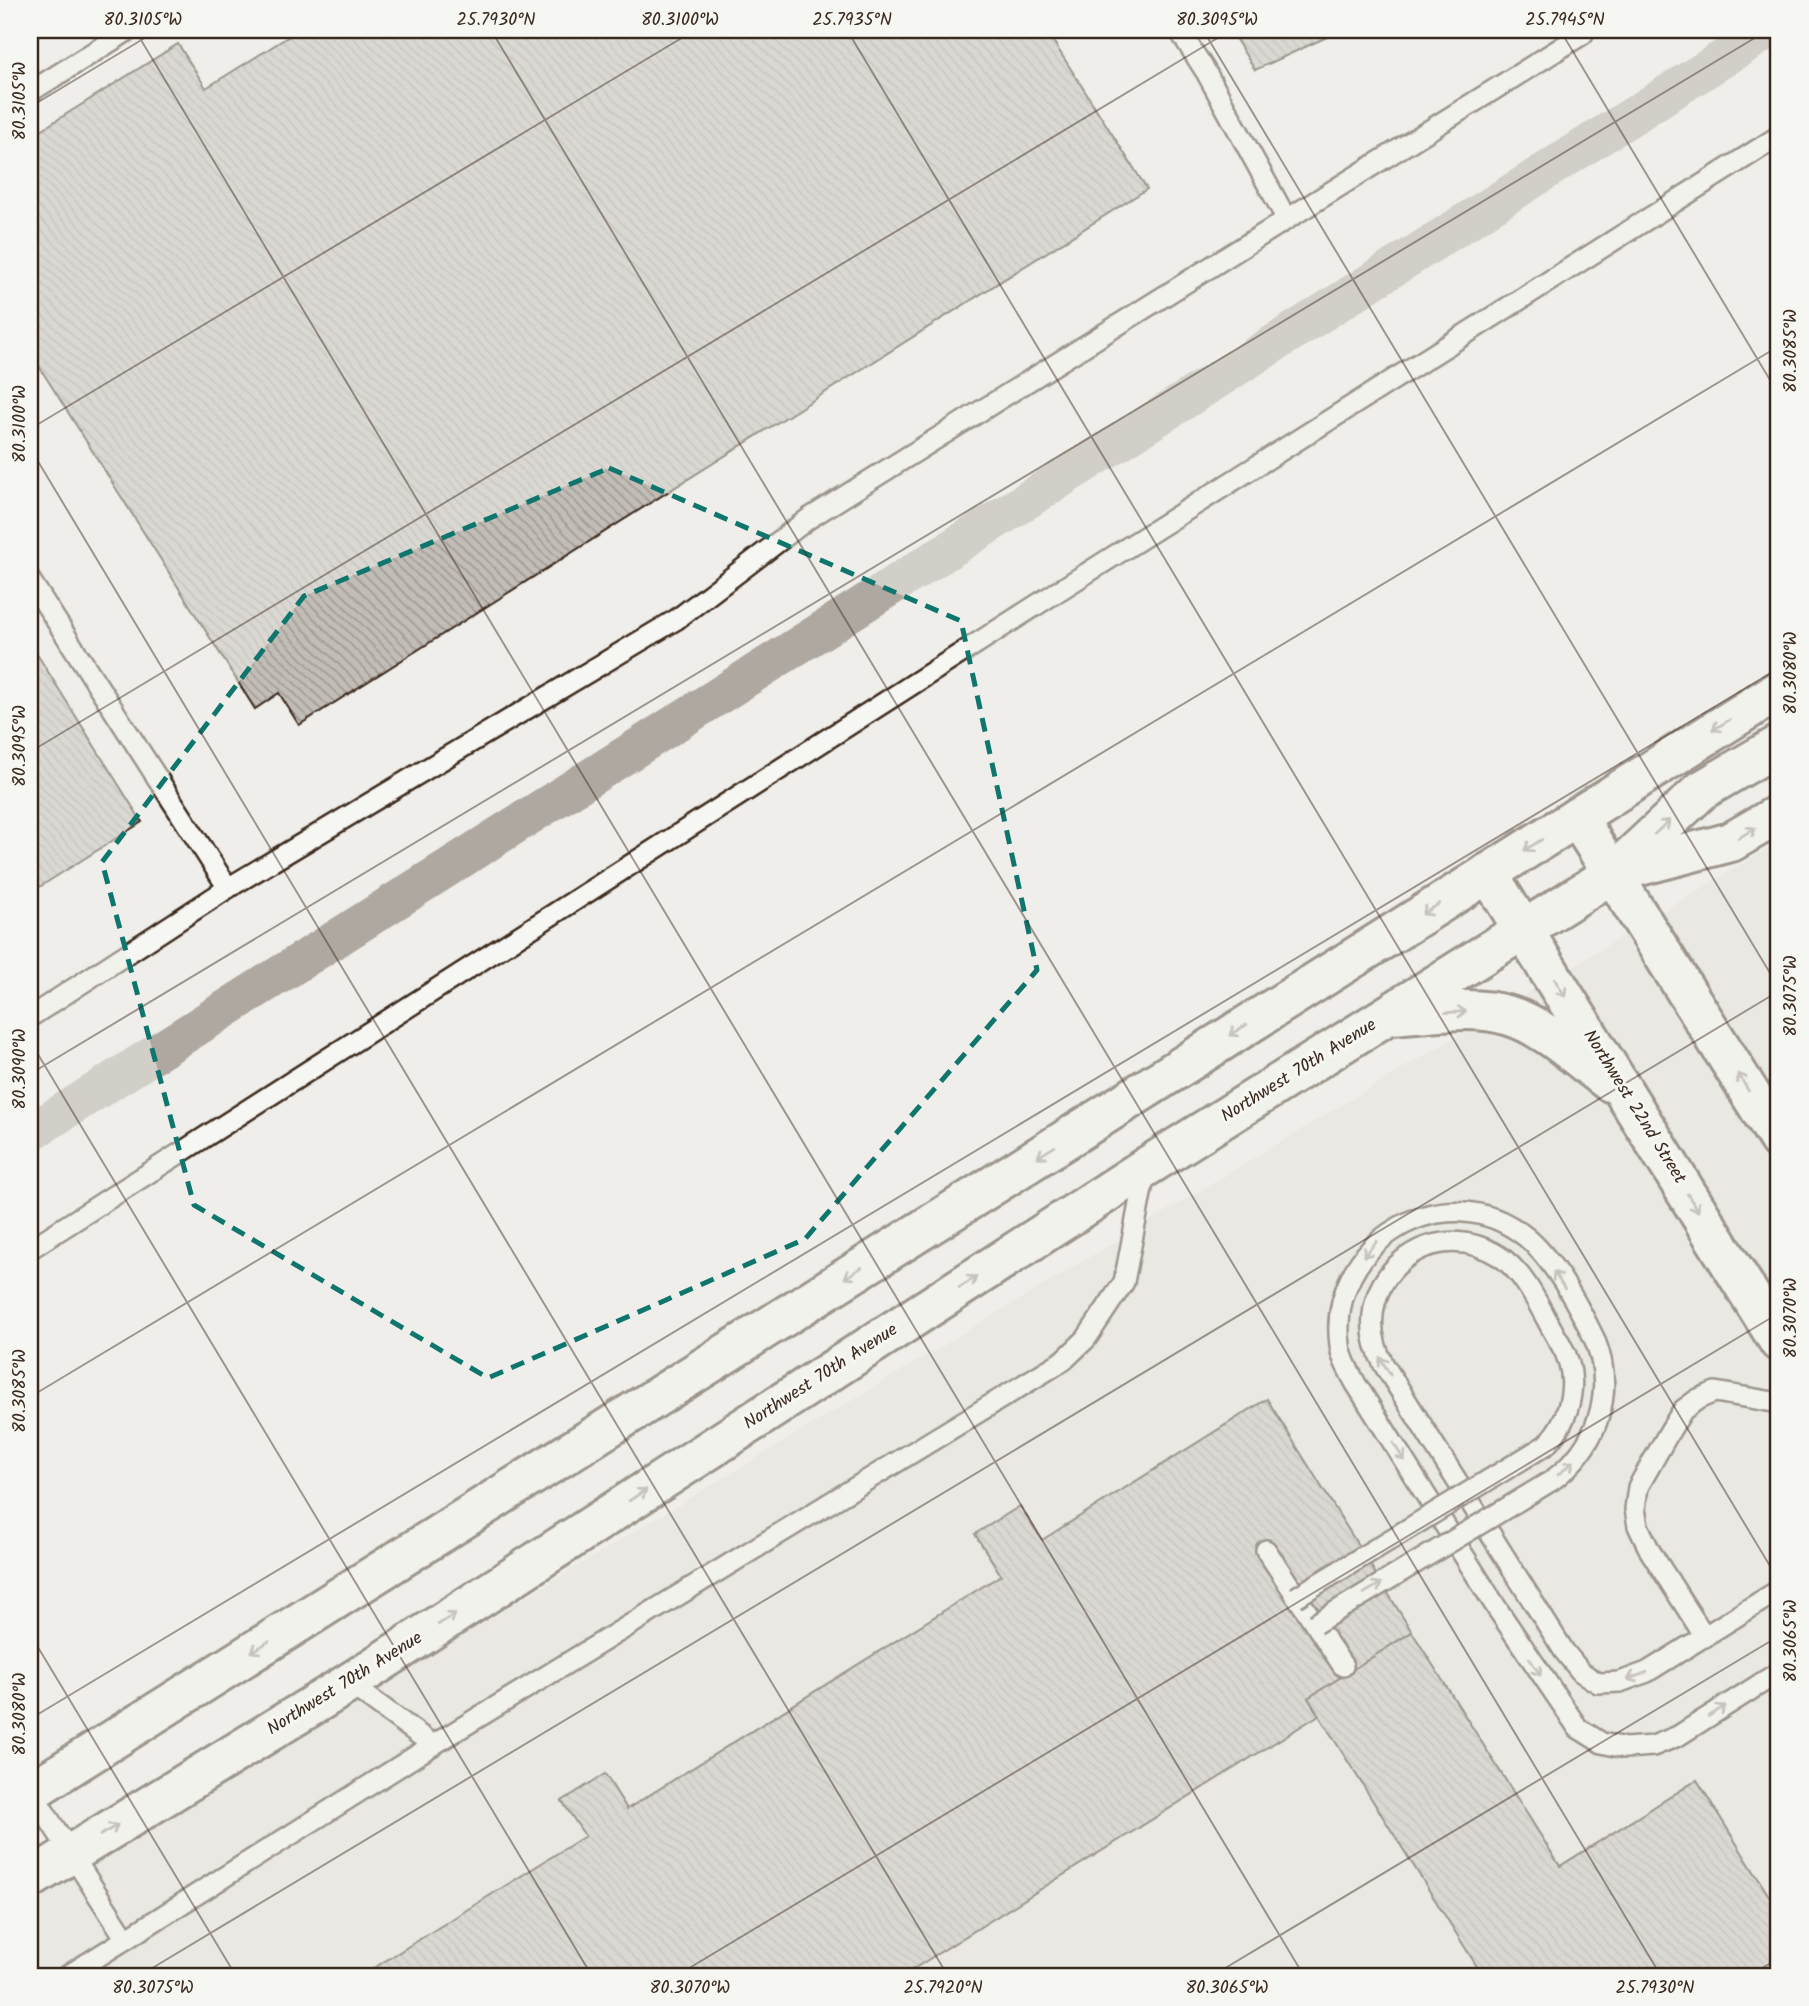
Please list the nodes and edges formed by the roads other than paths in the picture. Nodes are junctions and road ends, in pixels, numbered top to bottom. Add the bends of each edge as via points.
1 (129, 30) edge
2 (1179, 30) edge
3 (1585, 30) edge
4 (30, 92) edge
5 (1779, 136) edge
6 (1286, 218) junction
7 (30, 580) edge
8 (1779, 690) edge
9 (1779, 745) edge
10 (1779, 814) edge
11 (1577, 817) junction
12 (1488, 873) junction
13 (1612, 874) junction
14 (229, 888) junction
15 (1524, 930) junction
16 (1388, 1015) junction
17 (30, 1017) edge
18 (1626, 1094) junction
19 (1779, 1140) edge
20 (1146, 1167) junction
21 (30, 1249) edge
22 (1779, 1342) edge
23 (1779, 1403) edge
24 (1266, 1550) dead end
25 (1779, 1590) edge
26 (1296, 1597) junction
27 (1315, 1624) junction
28 (1705, 1637) junction
29 (1343, 1666) dead end
30 (1779, 1672) edge
31 (349, 1683) junction
32 (433, 1745) junction
33 (30, 1791) edge
34 (70, 1853) junction
35 (30, 1879) edge
36 (126, 1939) junction
37 (67, 1976) edge

1 - 4 lane
2 - 6 lane
3 - 6 lane
5 - 21 lane
6 - 14 lane via 808,519 677,620
7 - 14 lane
8 -> 11 main road
13 -> 9 main road via 1702,790
13 -> 10 main road via 1731,842
11 -> 12 main road
11 - 13 main road
12 - 15 main road, Northwest 22nd Street
12 -> 33 main road
13 - 15 main road, Northwest 70th Avenue
19 -> 13 main road
14 - 17 lane
15 - 16 main road, Northwest 70th Avenue
15 -> 18 main road, Northwest 22nd Street
16 -> 18 main road via 1483,1010 1511,1016 1538,1029
16 - 20 main road, Northwest 70th Avenue
18 -> 22 main road, Northwest 22nd Street
31 -> 20 main road, Northwest 70th Avenue
20 - 32 lane via 1124,1282 1086,1339 1064,1360
23 - 28 lane via 1715,1392 1698,1399 1677,1419 1638,1487 1638,1526
24 - 26 lane
25 - 28 lane
26 - 27 lane
28 -> 26 lane, bridge via 1647,1672 1620,1682 1598,1683 1581,1672 1564,1651 1473,1507 1465,1495 1458,1483 1450,1472 1384,1365 1373,1339 1374,1304 1390,1272 1408,1255 1450,1243 1501,1257 1521,1279 1570,1362 1571,1395 1563,1424 1534,1454 1475,1490 1463,1497 1367,1554
27 - 29 lane
27 -> 30 lane, bridge via 1421,1559 1445,1545 1456,1538 1539,1488 1563,1472 1583,1450 1598,1421 1603,1384 1599,1350 1588,1325 1548,1262 1526,1237 1472,1212 1433,1213 1407,1221 1368,1249 1341,1306 1340,1348 1356,1384 1398,1452 1441,1520 1448,1531 1455,1542 1462,1553 1497,1610 1578,1728 1602,1743 1625,1748 1653,1746 1678,1736
31 - 32 lane
34 -> 31 main road, Northwest 70th Avenue
32 - 36 lane
33 - 34 lane
34 - 35 main road, Northwest 70th Avenue
34 - 36 lane
36 - 37 lane

